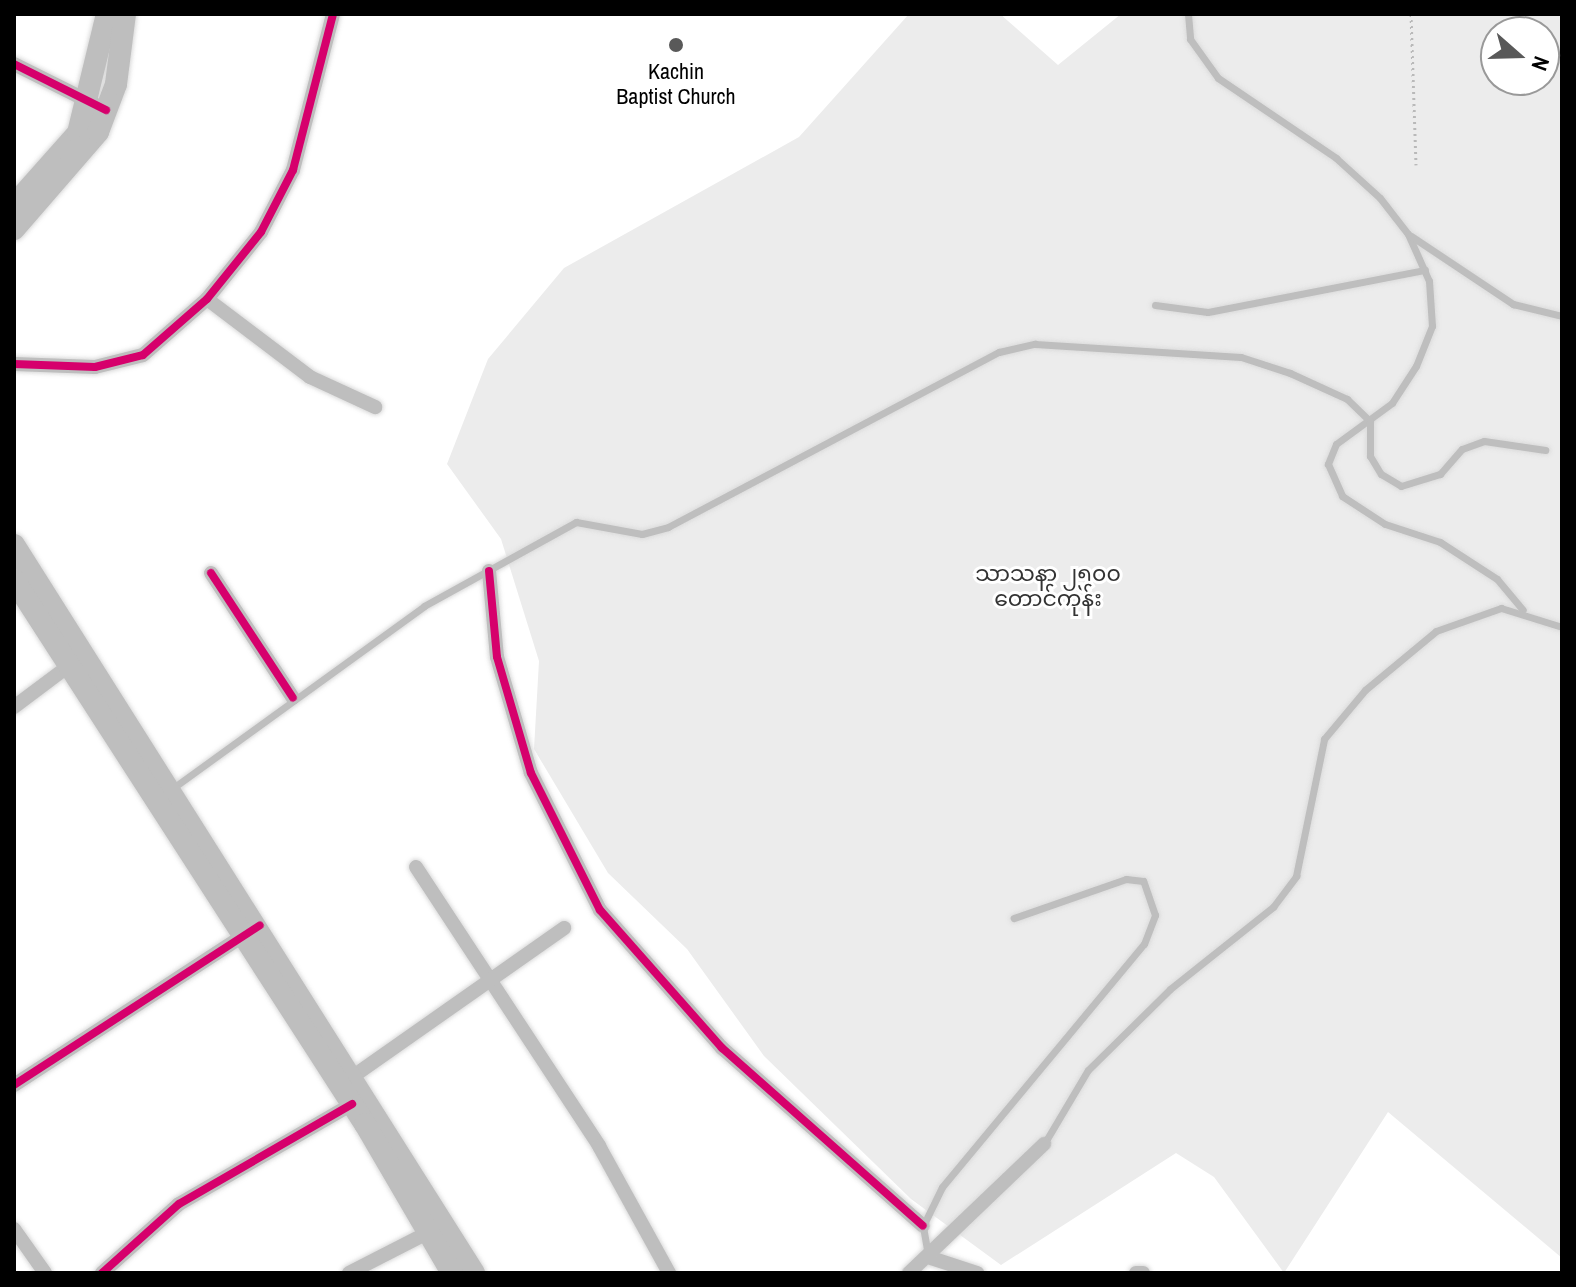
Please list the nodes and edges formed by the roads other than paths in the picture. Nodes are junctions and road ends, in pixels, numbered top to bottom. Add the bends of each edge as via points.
1 (107, 14) edge
2 (125, 14) edge
3 (333, 14) edge
4 (1188, 14) edge
5 (14, 64) edge
6 (98, 107) junction
7 (15, 220) edge
8 (1408, 234) junction
9 (1425, 270) junction
10 (207, 299) junction
11 (1155, 305) dead end
12 (1562, 316) edge
13 (14, 364) edge
14 (375, 407) dead end
15 (1370, 421) junction
16 (1545, 450) dead end
17 (14, 545) edge
18 (489, 571) junction
19 (211, 573) dead end
20 (14, 580) edge
21 (1523, 610) junction
22 (1562, 627) edge
23 (78, 659) junction
24 (293, 698) junction
25 (14, 707) edge
26 (164, 793) junction
27 (416, 867) dead end
28 (1014, 918) dead end
29 (564, 928) dead end
30 (252, 930) junction
31 (490, 984) junction
32 (14, 1085) edge
33 (349, 1088) junction
34 (1044, 1144) joint
35 (923, 1226) junction
36 (14, 1229) edge
37 (429, 1232) junction
38 (928, 1257) junction
39 (974, 1272) edge
40 (45, 1273) edge
41 (102, 1273) edge
42 (349, 1273) edge
43 (452, 1273) edge
44 (474, 1273) edge
45 (669, 1273) edge
46 (909, 1273) edge
47 (1136, 1273) edge
48 (1143, 1273) edge

1 - 6 main road
2 - 6 main road
3 - 10 street via 293,170 261,232
4 - 8 lane via 1190,39 1218,78 1336,158
5 - 6 street
6 - 7 main road
8 - 9 lane
8 - 12 lane via 1513,304
9 - 11 lane via 1208,312
9 - 15 lane via 1432,326 1392,403
10 - 13 street via 143,355 95,367
10 - 14 street via 310,377
15 - 16 lane via 1370,456 1381,474 1401,486 1440,474 1462,449 1484,441
15 - 18 lane via 1347,399 1241,357 1035,344 999,352 668,527 642,534 576,522
15 - 21 lane via 1336,444 1328,464 1342,496 1385,524 1451,550 1497,579
17 - 23 main road
18 - 24 lane via 424,606
18 - 35 street via 497,657 531,773 600,910 722,1048
19 - 24 street
20 - 23 main road
21 - 22 lane
21 - 34 lane via 1501,608 1436,631 1365,690 1324,739 1296,876 1273,907 1170,989 1088,1070
23 - 25 street
23 - 26 main road
24 - 26 lane
26 - 30 main road
27 - 31 street
28 - 35 lane via 1126,879 1143,881 1155,915 1144,944 942,1187
29 - 31 street
30 - 32 street
30 - 33 main road
31 - 33 street
31 - 45 street via 599,1146
33 - 37 main road
33 - 41 street via 179,1204
33 - 44 main road
34 - 38 street
35 - 38 lane
36 - 40 street
37 - 42 street
37 - 43 main road
38 - 39 street
38 - 46 street
47 - 48 street

